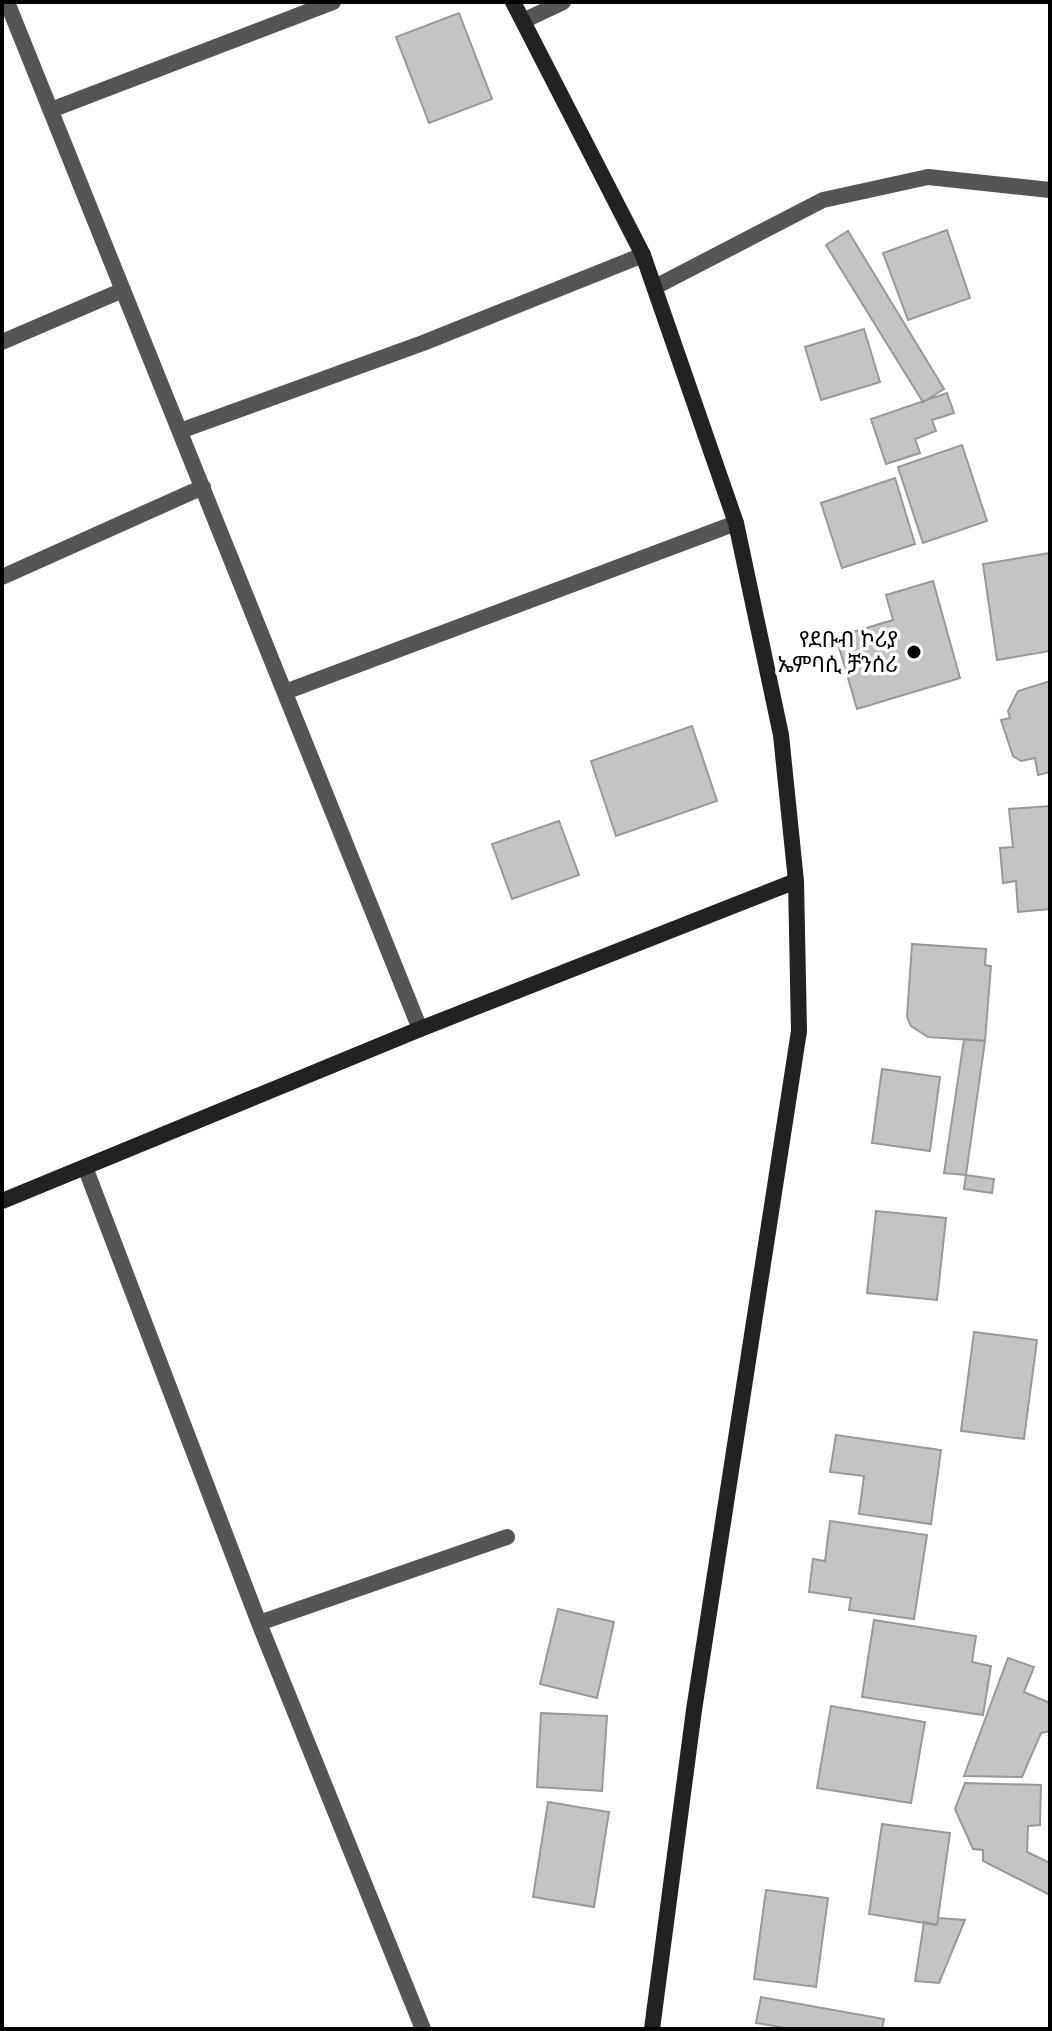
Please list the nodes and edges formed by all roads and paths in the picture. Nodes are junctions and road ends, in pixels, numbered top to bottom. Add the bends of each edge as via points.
1 (7, 2) edge
2 (333, 2) edge
3 (513, 2) edge
4 (563, 2) edge
5 (523, 21) junction
6 (51, 110) junction
7 (1050, 190) edge
8 (643, 255) junction
9 (655, 287) junction
10 (123, 290) junction
11 (2, 342) edge
12 (180, 431) junction
13 (203, 487) junction
14 (736, 523) junction
15 (2, 577) edge
16 (285, 692) junction
17 (796, 881) junction
18 (420, 1029) junction
19 (85, 1167) junction
20 (2, 1201) edge
21 (507, 1537) dead end
22 (259, 1623) junction
23 (423, 2029) edge
24 (652, 2029) edge

1 - 6 street
2 - 6 street
3 - 5 street
4 - 5 street
5 - 8 street
6 - 10 street
7 - 9 street via 928,177 823,200
8 - 9 street
8 - 12 street via 423,343
9 - 14 street
10 - 11 street
10 - 12 street
12 - 13 street
13 - 15 street
13 - 16 street
14 - 16 street
14 - 17 street via 781,735
16 - 18 street
17 - 18 street
17 - 24 street via 799,1031 694,1710
18 - 19 street
19 - 20 street
19 - 22 street
21 - 22 street
22 - 23 street

